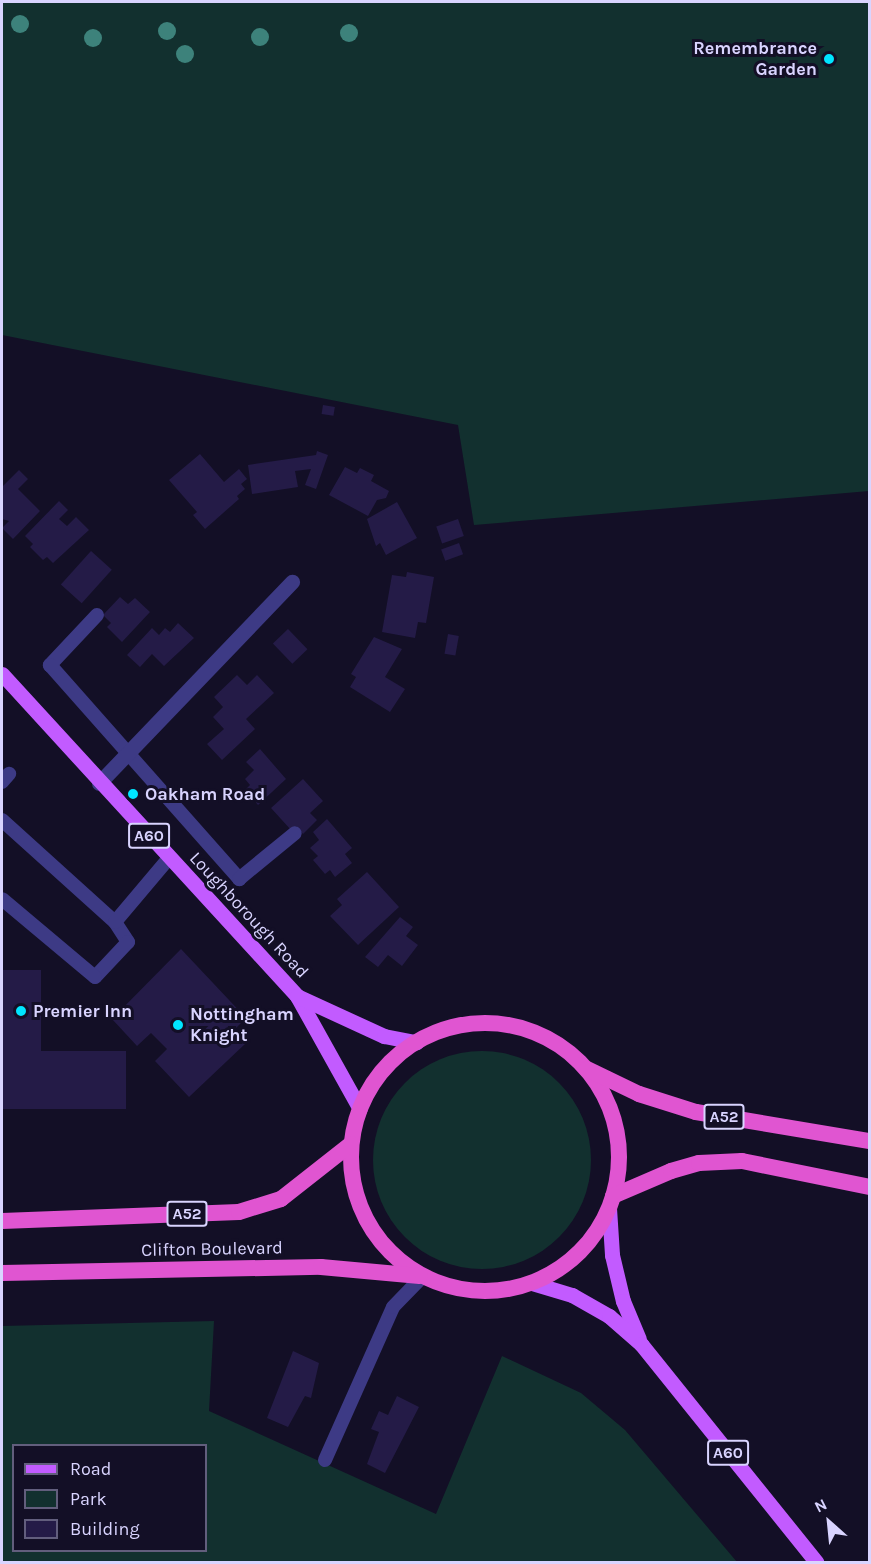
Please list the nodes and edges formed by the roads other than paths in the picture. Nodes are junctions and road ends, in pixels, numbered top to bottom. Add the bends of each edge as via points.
1 (292, 582) dead end
2 (97, 615) dead end
3 (2, 674) edge
4 (127, 753) junction
5 (99, 783) junction
6 (2, 820) edge
7 (295, 832) dead end
8 (169, 858) junction
9 (2, 898) edge
10 (115, 922) junction
11 (297, 996) junction
12 (416, 1042) junction
13 (586, 1069) junction
14 (360, 1109) junction
15 (870, 1141) edge
16 (351, 1144) junction
17 (870, 1187) edge
18 (611, 1202) junction
19 (2, 1221) edge
20 (2, 1273) edge
21 (423, 1276) junction
22 (532, 1282) junction
23 (641, 1344) junction
24 (325, 1460) dead end
25 (816, 1563) edge

1 - 4 street
2 - 4 lane via 50,665
3 - 5 main road, Loughborough Road / A60
4 - 5 street
4 - 7 lane via 238,879
5 - 8 main road, Loughborough Road / A60
6 - 10 lane
8 - 10 lane
8 - 11 main road, Loughborough Road / A60
9 - 10 lane via 95,977 128,942
11 - 12 main road, Loughborough Road / A60 via 384,1036
11 - 14 main road, Loughborough Road / A60
12 - 13 highway, A52 via 444,1029 506,1024 536,1033 563,1048
12 - 14 highway, A52 via 392,1060 373,1083
13 - 15 highway, A52 via 639,1094 696,1112
13 - 18 highway, A52 via 605,1097 616,1129 619,1163
14 - 16 highway, A52
16 - 19 highway, Clifton Boulevard / A52 via 281,1199 239,1212
16 - 21 highway, A52 via 352,1176 365,1216 397,1258
17 - 18 highway via 742,1161 699,1163 671,1171
18 - 22 highway, A52 via 586,1245 570,1261
18 - 23 main road, A60 via 612,1255 623,1301
20 - 21 highway, Clifton Boulevard / A52 via 321,1267
21 - 22 highway, A52 via 477,1291
21 - 24 lane via 393,1307
22 - 23 main road, A60 via 572,1295 609,1316
23 - 25 main road, A60

